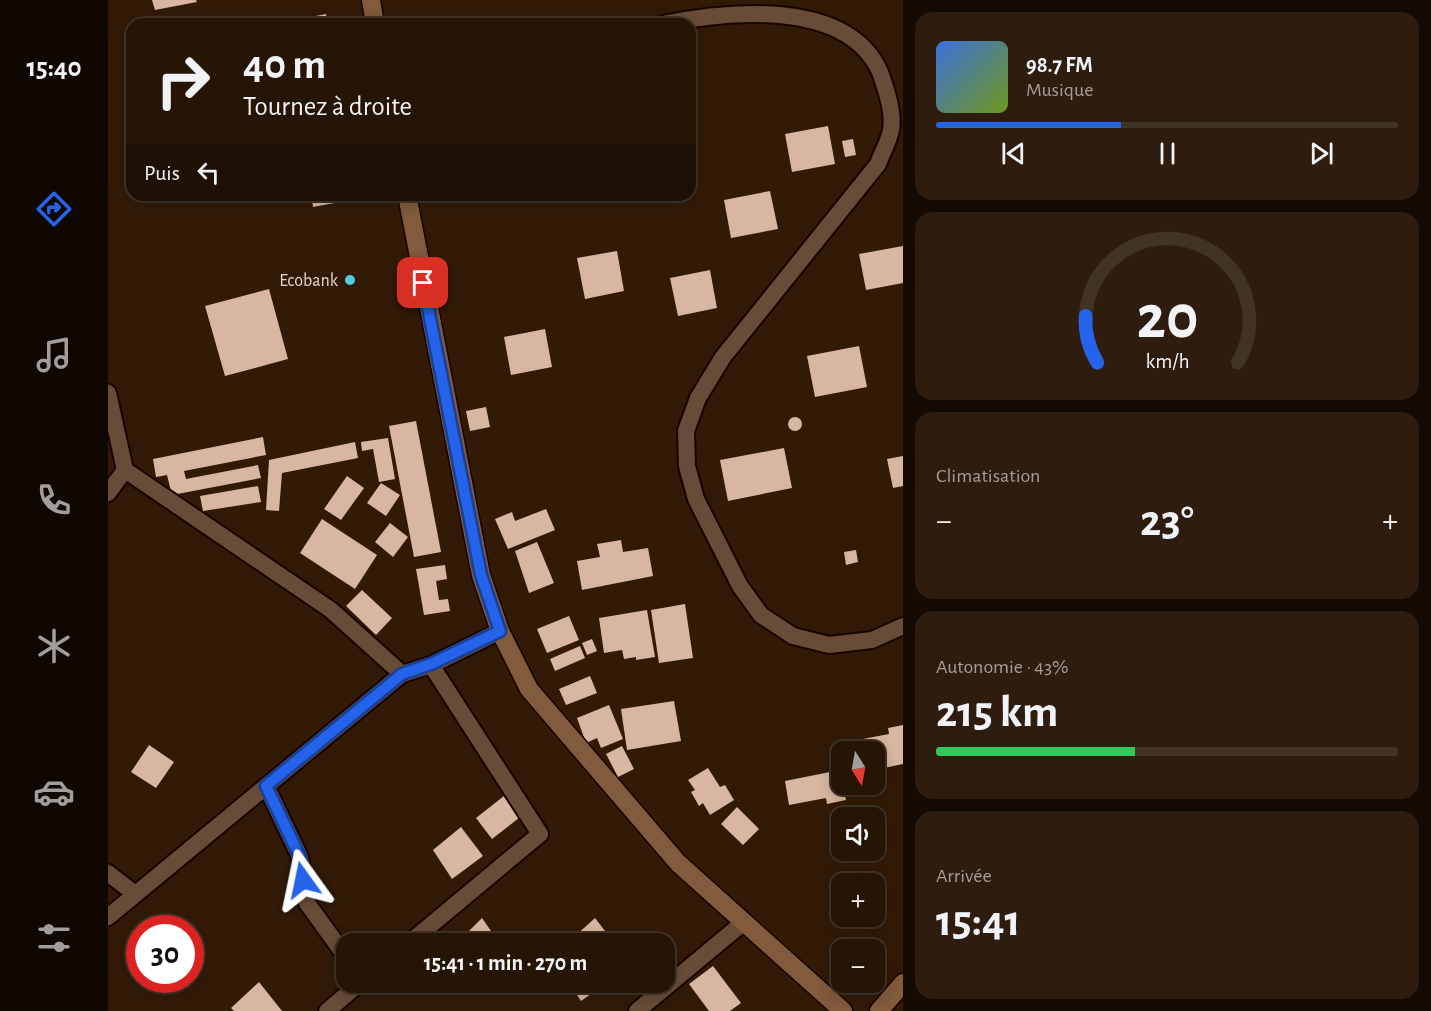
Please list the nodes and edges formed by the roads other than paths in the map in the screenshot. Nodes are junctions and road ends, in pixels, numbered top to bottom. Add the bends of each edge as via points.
1 (371, 0) edge
2 (374, 18) edge
3 (693, 18) edge
4 (408, 201) edge
5 (108, 393) edge
6 (125, 470) junction
7 (108, 493) edge
8 (903, 626) edge
9 (500, 631) junction
10 (431, 664) junction
11 (402, 674) junction
12 (266, 786) junction
13 (108, 873) edge
14 (135, 894) junction
15 (108, 917) edge
16 (744, 922) junction
17 (421, 933) edge
18 (336, 943) edge
19 (903, 983) edge
20 (348, 993) edge
21 (327, 1011) edge
22 (637, 1011) edge
23 (843, 1011) edge
24 (879, 1011) edge

1 - 2 main road
3 - 8 street via 727,11 798,10 843,26 873,55 888,93 891,129 878,164 723,357 704,387 686,431 687,466 696,499 741,586 761,615 793,636 829,645 872,640
4 - 9 main road via 481,575
5 - 6 street
6 - 7 street
6 - 11 street via 331,610
9 - 10 street
9 - 16 main road via 529,688 678,863
10 - 11 street
10 - 17 street via 540,834
11 - 12 street
12 - 14 street
12 - 18 street via 300,857 307,903
13 - 14 street
14 - 15 street
16 - 22 street
16 - 23 main road
19 - 24 main road
20 - 21 street

